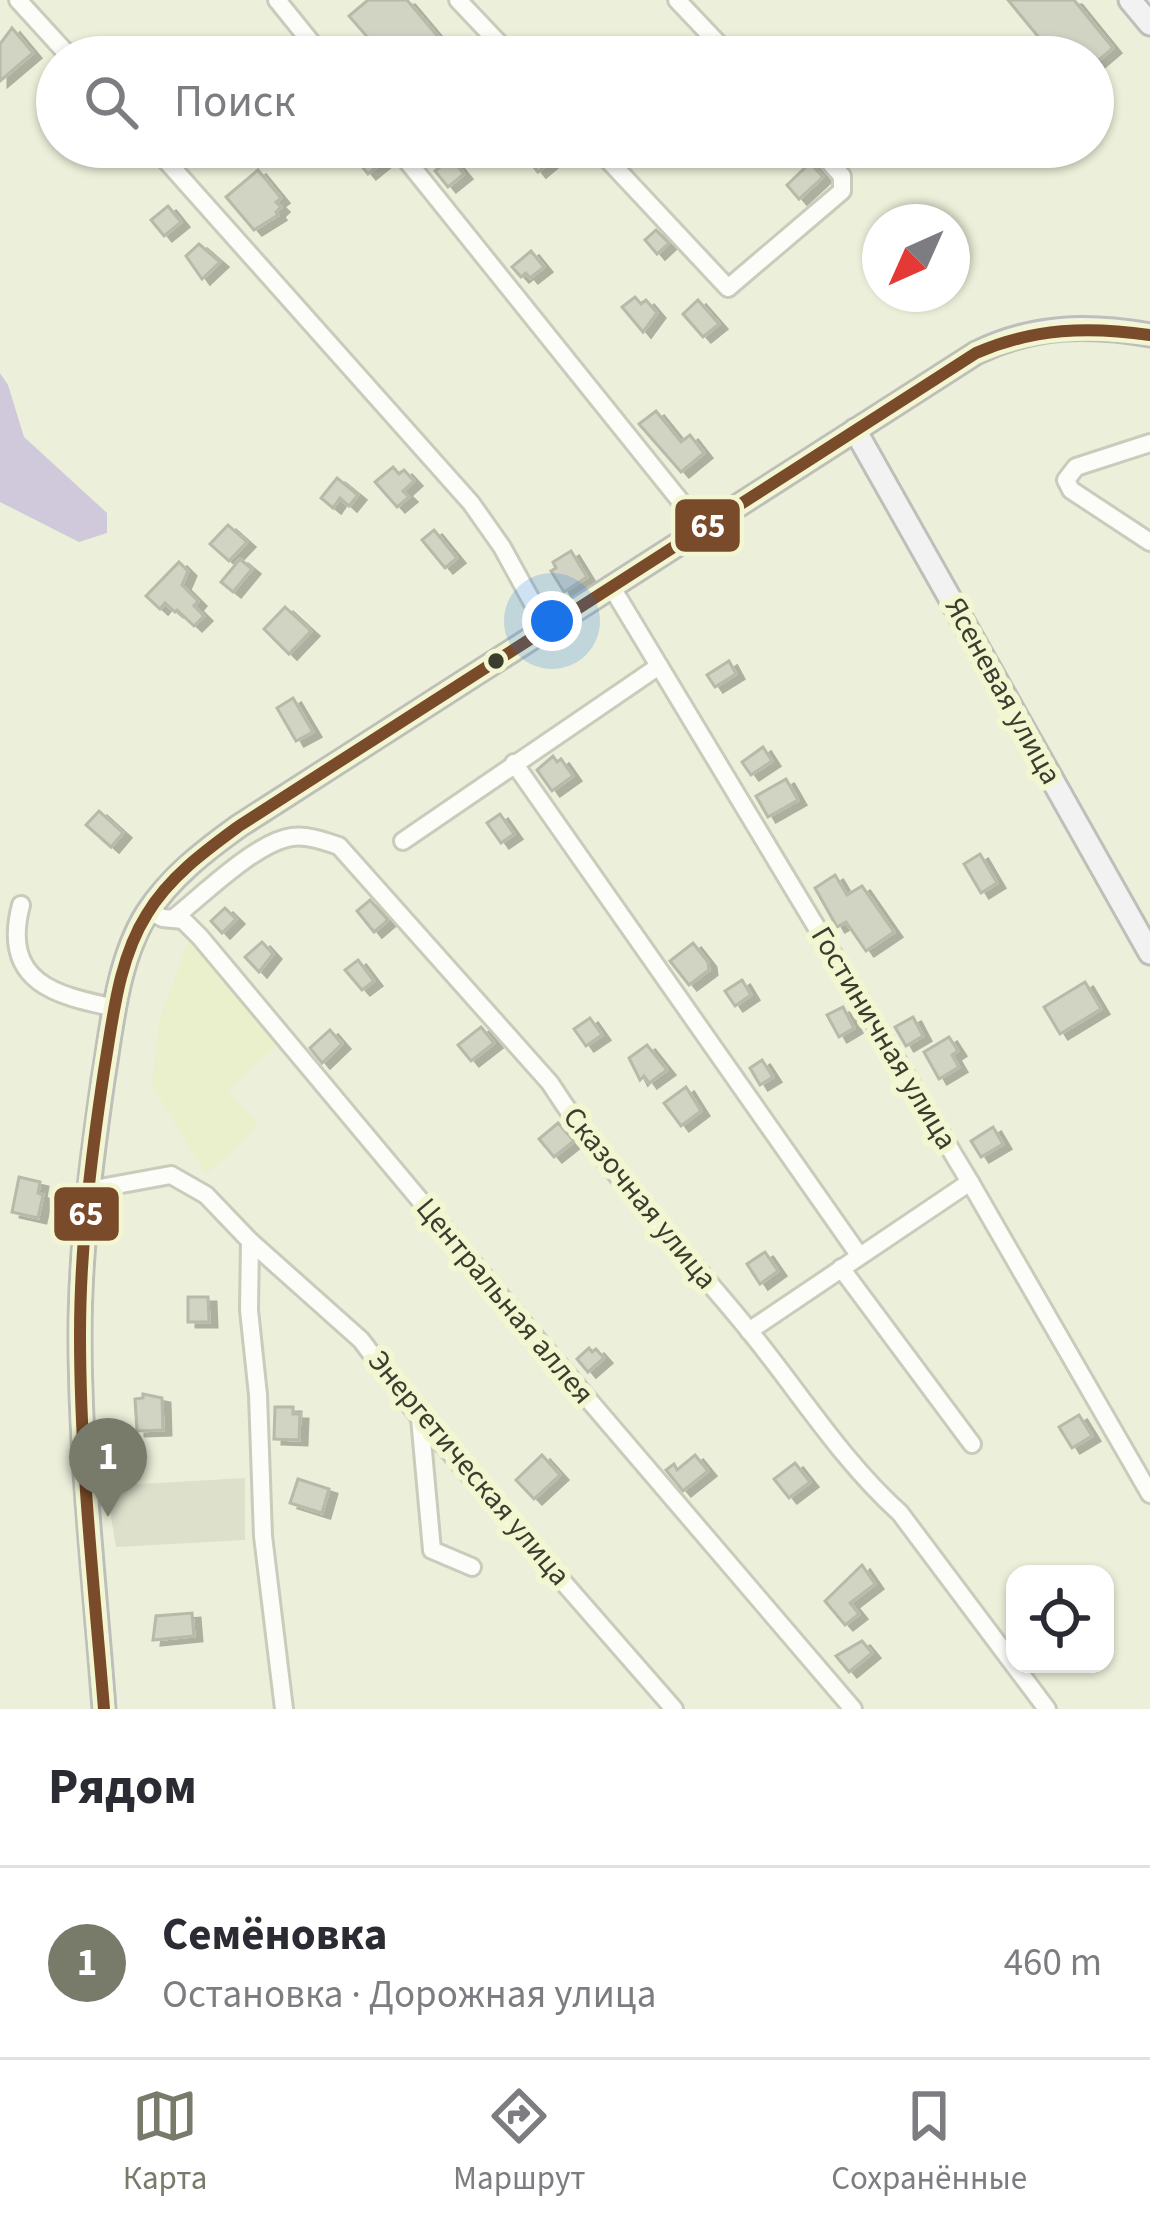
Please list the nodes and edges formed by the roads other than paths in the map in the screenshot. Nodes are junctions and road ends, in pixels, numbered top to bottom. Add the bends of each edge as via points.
1 (18, 0) edge
2 (277, 0) edge
3 (458, 0) edge
4 (677, 0) edge
5 (1130, 0) edge
6 (1150, 24) edge
7 (51, 36) edge
8 (306, 36) edge
9 (492, 36) edge
10 (711, 36) edge
11 (173, 168) edge
12 (413, 168) edge
13 (616, 168) edge
14 (835, 168) edge
15 (1150, 335) edge
16 (855, 430) junction
17 (1150, 443) edge
18 (702, 528) junction
19 (1150, 542) edge
20 (611, 586) junction
21 (546, 628) junction
22 (659, 666) junction
23 (514, 763) junction
24 (403, 841) dead end
25 (21, 905) dead end
26 (148, 911) junction
27 (175, 917) junction
28 (1150, 953) edge
29 (116, 1008) junction
30 (970, 1182) junction
31 (89, 1190) junction
32 (250, 1240) junction
33 (859, 1255) junction
34 (841, 1268) junction
35 (749, 1330) junction
36 (420, 1418) junction
37 (972, 1444) dead end
38 (1150, 1494) edge
39 (472, 1567) dead end
40 (104, 1709) edge
41 (284, 1709) edge
42 (674, 1709) edge
43 (854, 1709) edge
44 (1047, 1709) edge

1 - 7 street
2 - 8 street
3 - 9 street
4 - 10 street
5 - 6 main road
11 - 21 street via 471,503
12 - 18 street
13 - 14 street via 728,288 842,191
15 - 16 main road via 1068,327 1005,340
16 - 18 main road
16 - 28 main road, Ясеневая улица
17 - 19 street via 1076,467 1066,480
18 - 20 main road
20 - 21 main road
20 - 22 street, Гостиничная улица
21 - 26 main road via 217,842
22 - 23 street
22 - 30 street, Гостиничная улица
23 - 24 street
23 - 33 street
25 - 29 street via 7,948 22,979 44,993
26 - 27 street
26 - 29 main road
27 - 35 street, Сказочная улица via 262,849 291,837 339,846 550,1083
27 - 43 street, Центральная аллея
29 - 31 main road
30 - 33 street
30 - 38 street, Гостиничная улица
31 - 32 street, Энергетическая улица via 171,1175 206,1195
31 - 40 main road via 81,1378
32 - 36 street, Энергетическая улица via 361,1340
32 - 41 street via 263,1537
33 - 34 street
34 - 35 street
34 - 37 street
35 - 44 street, Сказочная улица
36 - 39 street via 432,1550
36 - 42 street, Энергетическая улица

